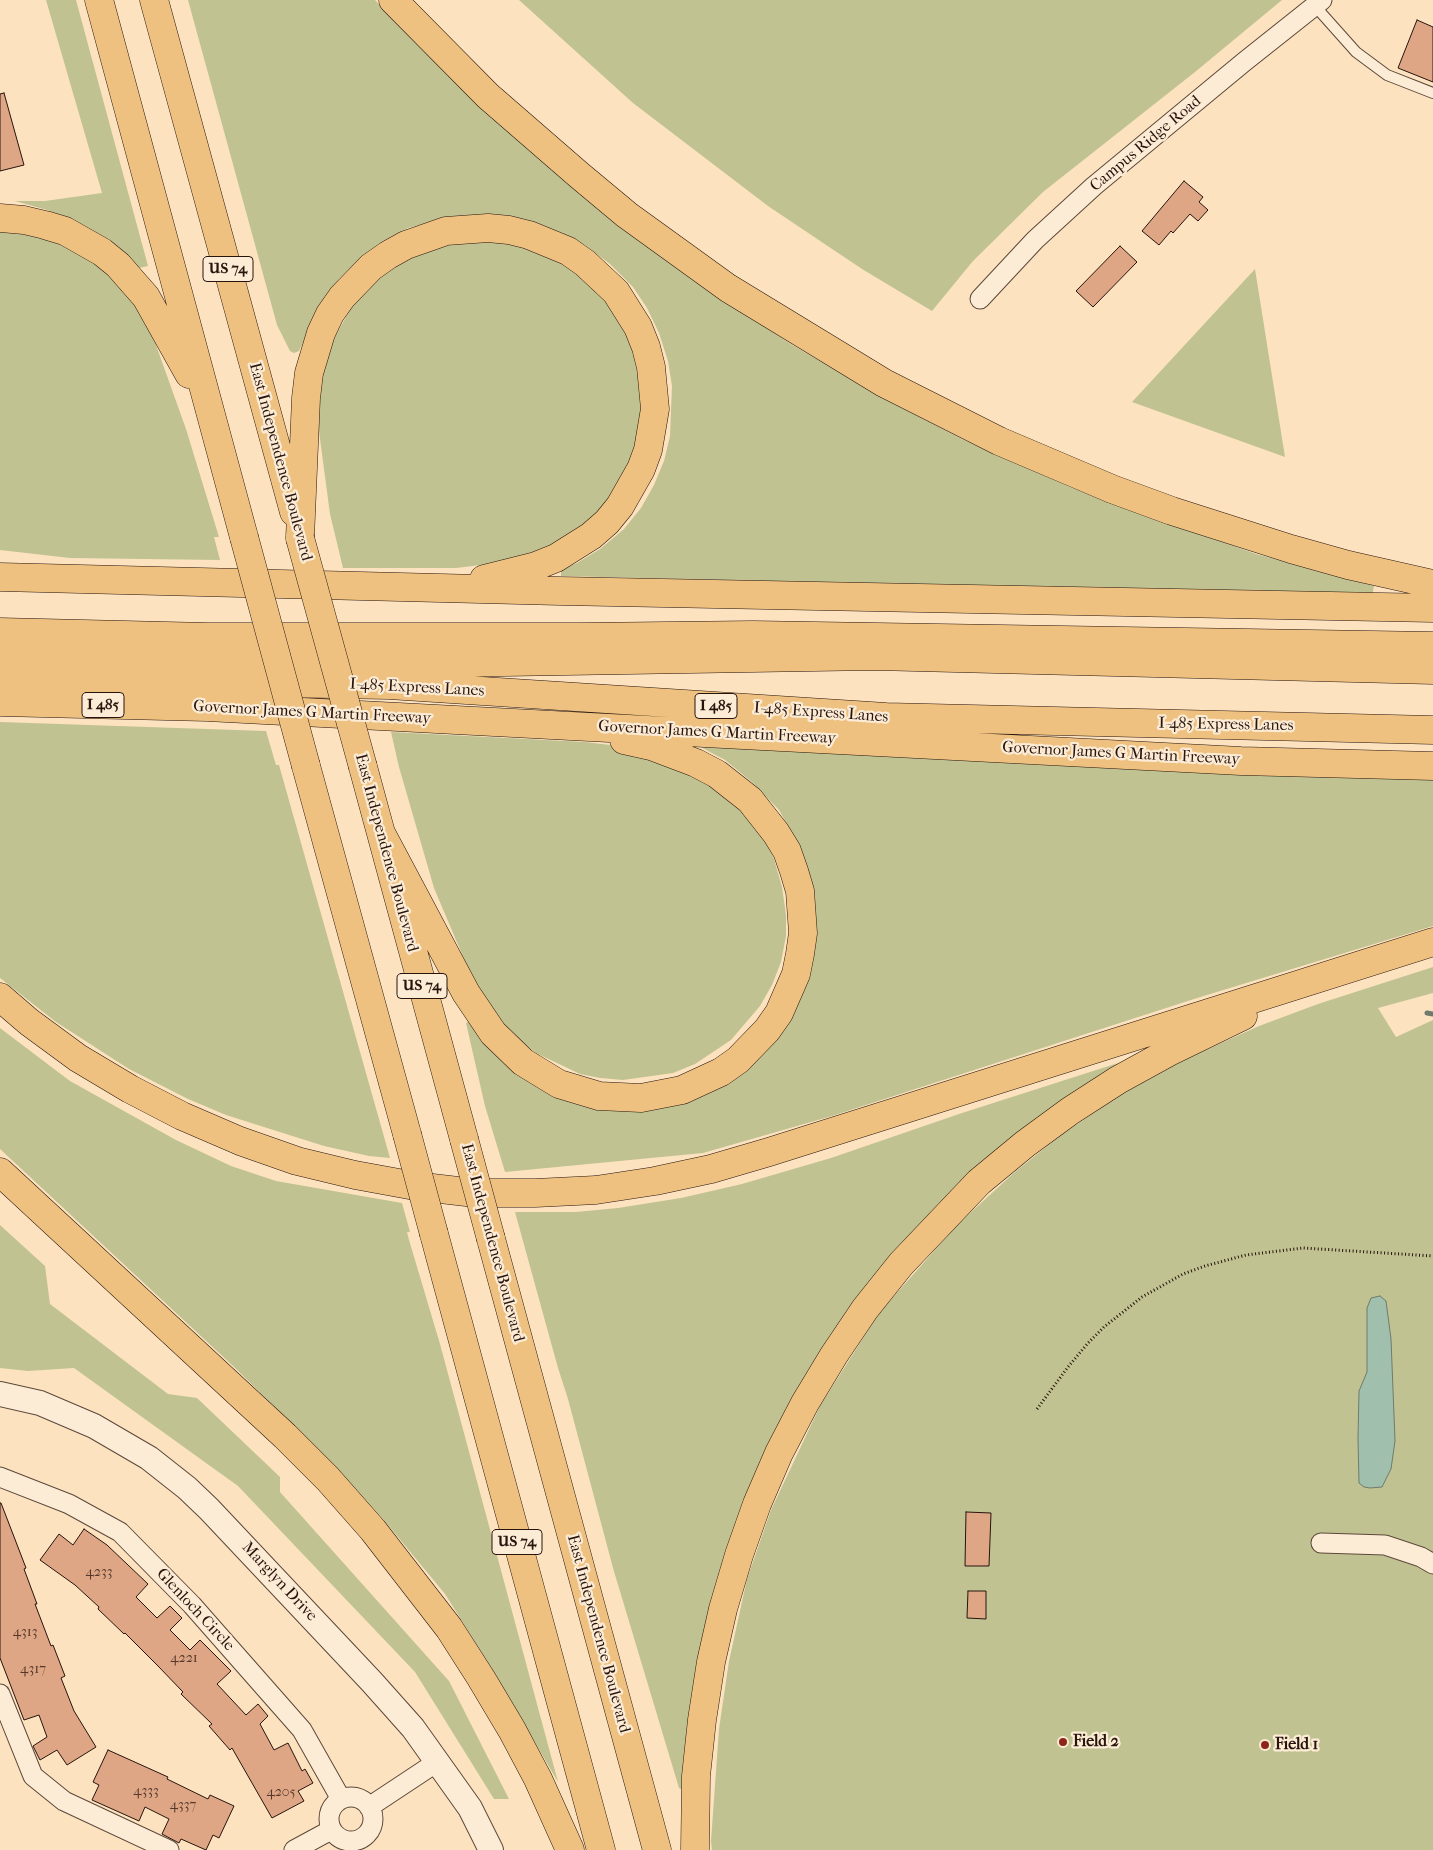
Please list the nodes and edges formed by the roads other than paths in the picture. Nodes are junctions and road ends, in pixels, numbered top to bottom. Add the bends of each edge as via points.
1 (98, 0) edge
2 (154, 0) edge
3 (393, 0) edge
4 (1319, 3) edge
5 (1433, 93) edge
6 (0, 218) edge
7 (980, 300) dead end
8 (210, 412) junction
9 (300, 538) junction
10 (0, 570) edge
11 (0, 577) edge
12 (40, 577) junction
13 (1433, 584) edge
14 (433, 587) junction
15 (1433, 608) edge
16 (0, 632) edge
17 (1433, 646) edge
18 (0, 659) edge
19 (1433, 670) edge
20 (0, 678) edge
21 (0, 702) edge
22 (546, 725) junction
23 (1433, 730) edge
24 (1433, 766) edge
25 (381, 833) junction
26 (1433, 942) edge
27 (1331, 973) junction
28 (0, 997) edge
29 (0, 1172) edge
30 (0, 1394) edge
31 (0, 1477) edge
32 (1321, 1543) dead end
33 (1433, 1564) edge
34 (0, 1694) edge
35 (437, 1762) junction
36 (341, 1799) junction
37 (369, 1807) junction
38 (331, 1830) junction
39 (368, 1844) edge
40 (169, 1850) edge
41 (294, 1850) edge
42 (491, 1850) edge
43 (570, 1850) edge
44 (601, 1850) edge
45 (657, 1850) edge
46 (694, 1850) edge

1 - 8 highway, US 74
2 - 9 highway, East Independence Boulevard / US 74
3 - 13 highway via 488,96 627,214 728,288 884,383 999,442 1112,490 1291,549
4 - 5 lane via 1356,52 1387,74
4 - 7 street, Campus Ridge Road via 1094,186 1036,240
6 - 8 highway via 24,220 65,231 90,244 118,265 146,297
8 - 44 highway, US 74, bridge
9 - 14 highway via 306,398 314,353 330,314 355,281 406,245 446,231 488,228 549,242 568,251 601,277 616,292 638,327 650,360 654,388 654,416 648,450 632,488 620,506 591,536 574,548 512,573
9 - 25 highway, East Independence Boulevard / US 74, bridge
10 - 12 highway
11 - 12 highway
12 - 14 highway
14 - 15 highway
16 - 17 highway via 208,637 753,635
18 - 19 highway, I-485 Express Lanes via 381,664 875,656
20 - 23 highway, I-485 Express Lanes / I 485 via 389,684 886,717
21 - 22 highway, Governor James G Martin Freeway / I 485 via 207,707
22 - 24 highway, Governor James G Martin Freeway / I 485 via 1241,761
22 - 25 highway via 651,746 696,763 717,774 750,800 787,851 796,877 802,912 803,933 796,974 779,1013 767,1030 738,1060 720,1072 682,1090 620,1098 599,1096 559,1084 523,1062 492,1033 466,993
25 - 45 highway, East Independence Boulevard / US 74, bridge
26 - 27 highway
27 - 28 highway via 711,1169 596,1190 535,1193 475,1193 415,1186 355,1175 240,1141 182,1116 78,1058
27 - 46 highway via 1169,1052 1118,1080 1062,1117 979,1182 901,1264 865,1309 805,1403 779,1453 739,1555 711,1662 702,1720 696,1776
29 - 43 highway via 285,1436 373,1530 449,1628 481,1678 538,1779
30 - 35 street, Marglyn Drive via 40,1404 94,1426 149,1458 187,1488 372,1682 413,1728
31 - 36 street, Glenloch Circle via 69,1504 120,1532 192,1605 302,1730
32 - 33 street via 1385,1545
34 - 40 street via 33,1776 64,1801
35 - 37 street
35 - 42 street, Marglyn Drive via 470,1808
36 - 37 street via 355,1797
36 - 38 street via 330,1812
37 - 39 street via 373,1823
38 - 39 street via 346,1841
38 - 41 street

